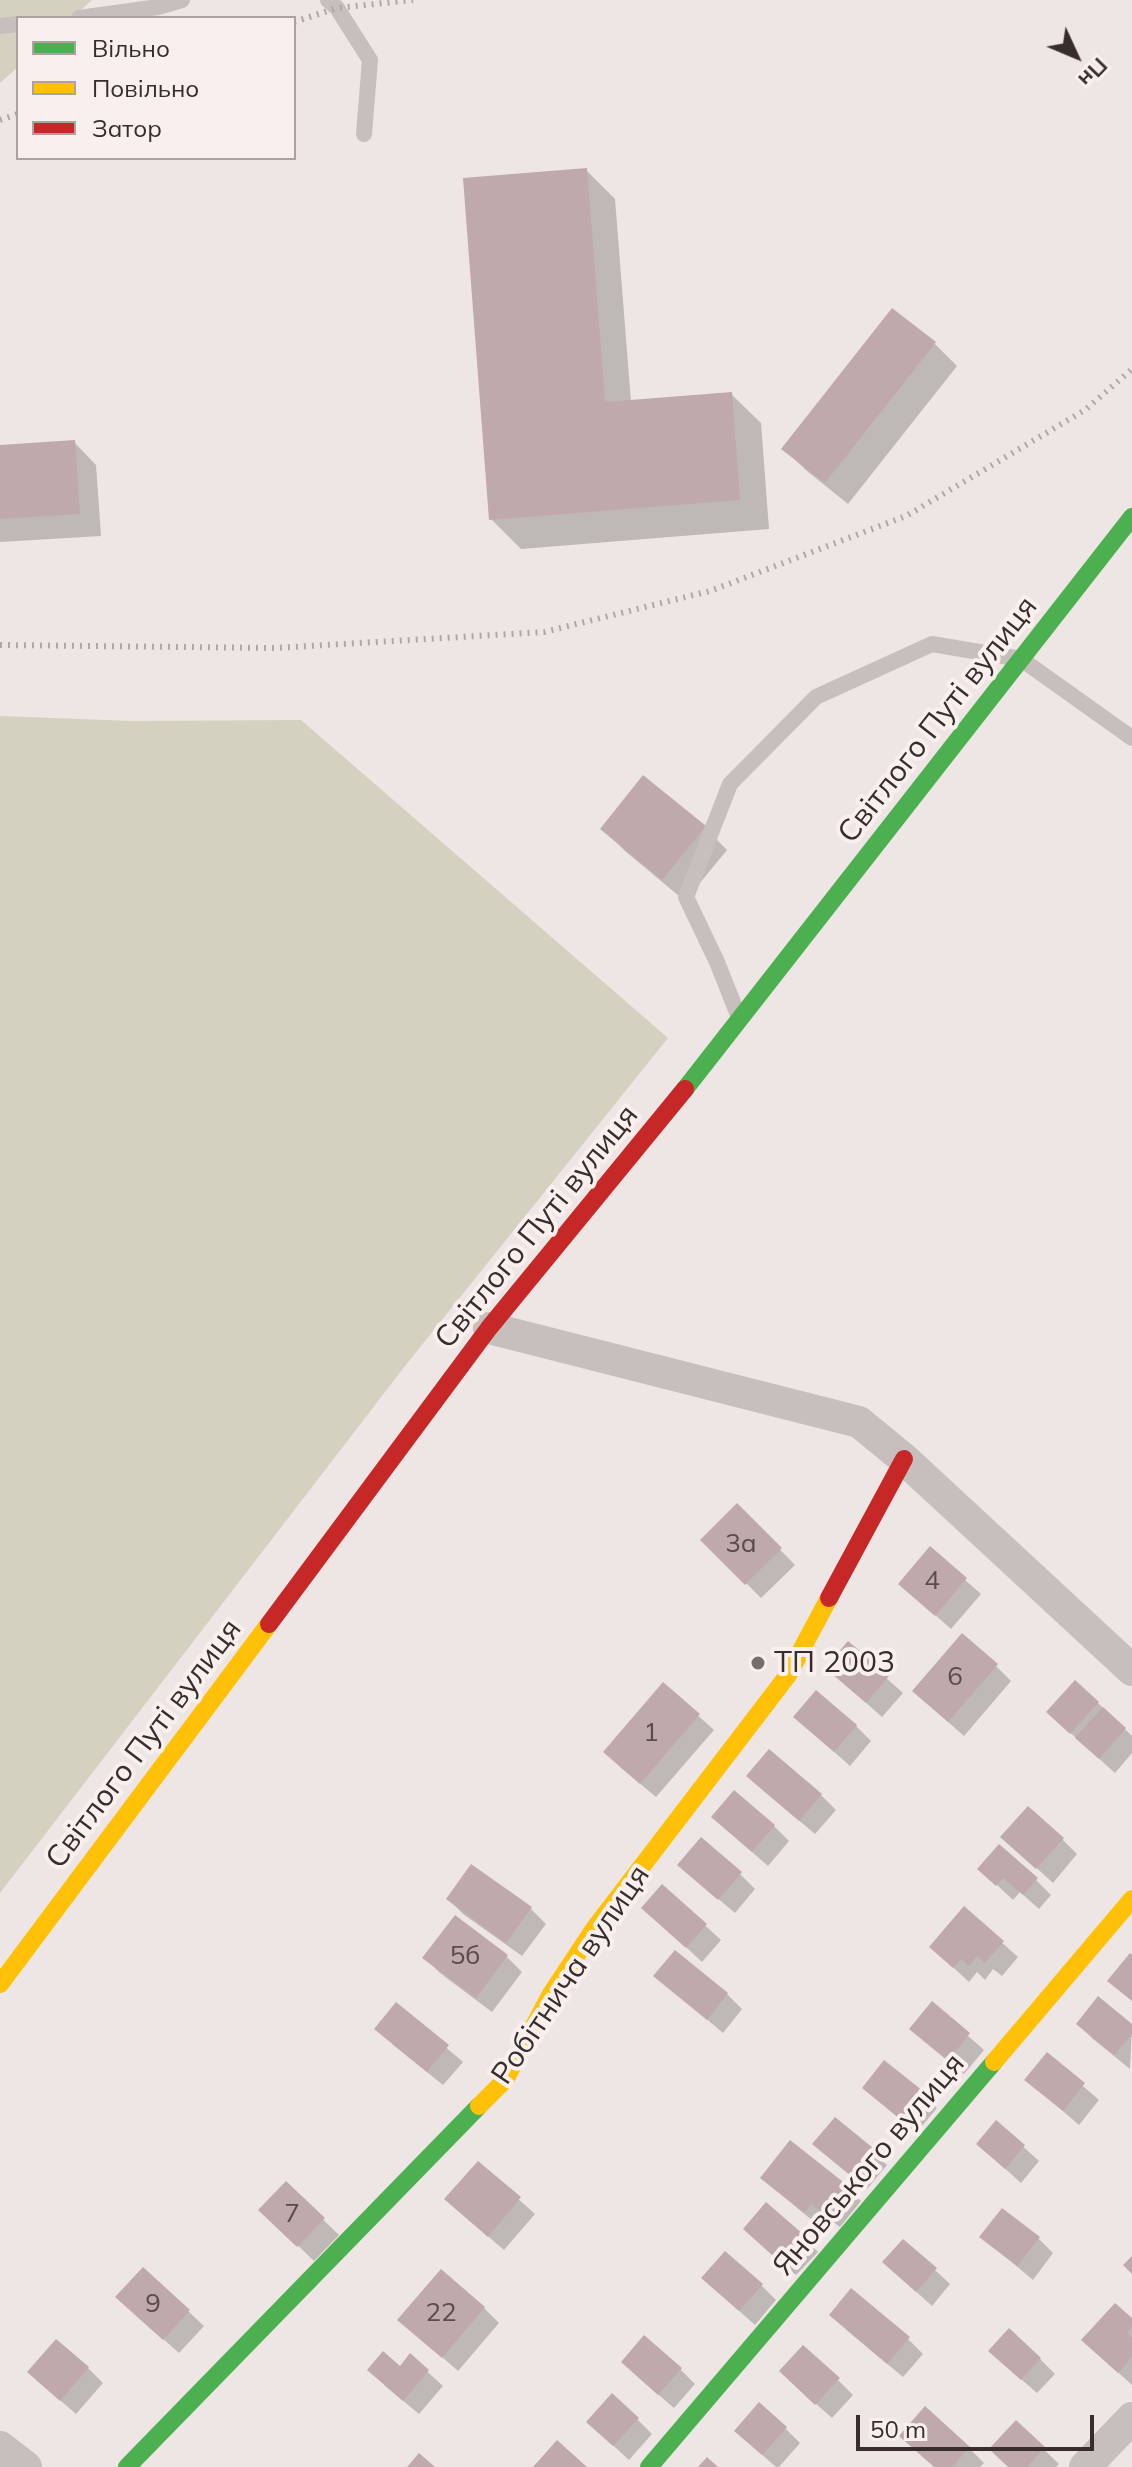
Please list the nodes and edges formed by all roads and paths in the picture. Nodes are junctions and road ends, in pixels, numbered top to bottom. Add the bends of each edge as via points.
1 (182, 0) edge
2 (328, 0) edge
3 (93, 16) edge
4 (364, 134) dead end
5 (1132, 517) edge
6 (1021, 659) junction
7 (1132, 738) edge
8 (740, 1021) junction
9 (489, 1328) junction
10 (904, 1459) junction
11 (1132, 1670) edge
12 (1132, 1899) edge
13 (0, 1984) edge
14 (1132, 2418) edge
15 (0, 2447) edge
16 (26, 2467) edge
17 (127, 2467) edge
18 (649, 2467) edge
19 (1085, 2467) edge

1 - 3 lane
2 - 4 lane via 370,60
5 - 6 street, Світлого Путі вулиця
6 - 7 lane
6 - 8 street, Світлого Путі вулиця
6 - 8 lane via 932,644 816,697 730,784 686,897
8 - 9 street, Світлого Путі вулиця
9 - 10 street via 859,1422
9 - 13 street, Світлого Путі вулиця
10 - 11 street
10 - 17 street, Робітнича вулиця via 788,1675 594,1929 551,1994 505,2080
12 - 18 street, Яновського вулиця
14 - 19 street
15 - 16 street

